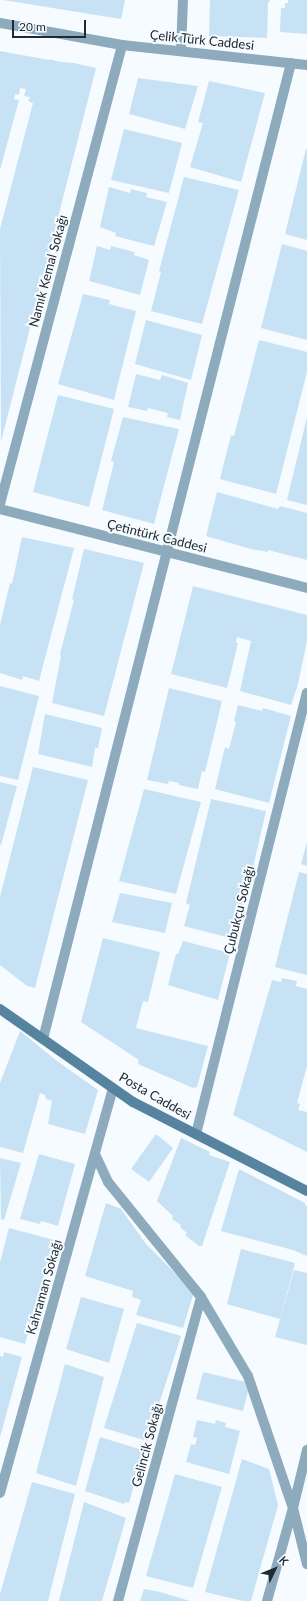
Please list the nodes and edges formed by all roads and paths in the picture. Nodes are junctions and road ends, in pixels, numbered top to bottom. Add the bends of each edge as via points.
1 (183, 0) edge
2 (0, 23) edge
3 (122, 45) junction
4 (182, 51) junction
5 (291, 63) junction
6 (307, 65) edge
7 (0, 504) edge
8 (0, 509) edge
9 (167, 552) junction
10 (307, 588) edge
11 (307, 693) edge
12 (0, 1009) edge
13 (43, 1039) junction
14 (113, 1088) junction
15 (196, 1134) junction
16 (95, 1154) junction
17 (307, 1191) edge
18 (201, 1296) junction
19 (307, 1450) edge
20 (0, 1493) edge
21 (293, 1508) junction
22 (307, 1564) edge
23 (118, 1601) edge
24 (267, 1601) edge

1 - 4 street
2 - 3 street, Çelik Türk Caddesi
3 - 4 street, Çelik Türk Caddesi
3 - 7 street, Namık Kemal Sokağı
4 - 5 street, Çelik Türk Caddesi
5 - 6 street, Çelik Türk Caddesi
5 - 9 street
8 - 9 street, Çetintürk Caddesi
9 - 10 street, Çetintürk Caddesi
9 - 13 street
11 - 15 street, Çubukçu Sokağı
12 - 13 main road, Posta Caddesi
13 - 14 main road, Posta Caddesi
14 - 15 main road, Posta Caddesi via 133,1102
14 - 16 street, Kahraman Sokağı
15 - 17 main road, Posta Caddesi
16 - 18 street via 108,1182
16 - 20 street, Kahraman Sokağı
18 - 21 street via 248,1376
18 - 23 street, Gelincik Sokağı
19 - 21 street
21 - 22 street
21 - 24 street

